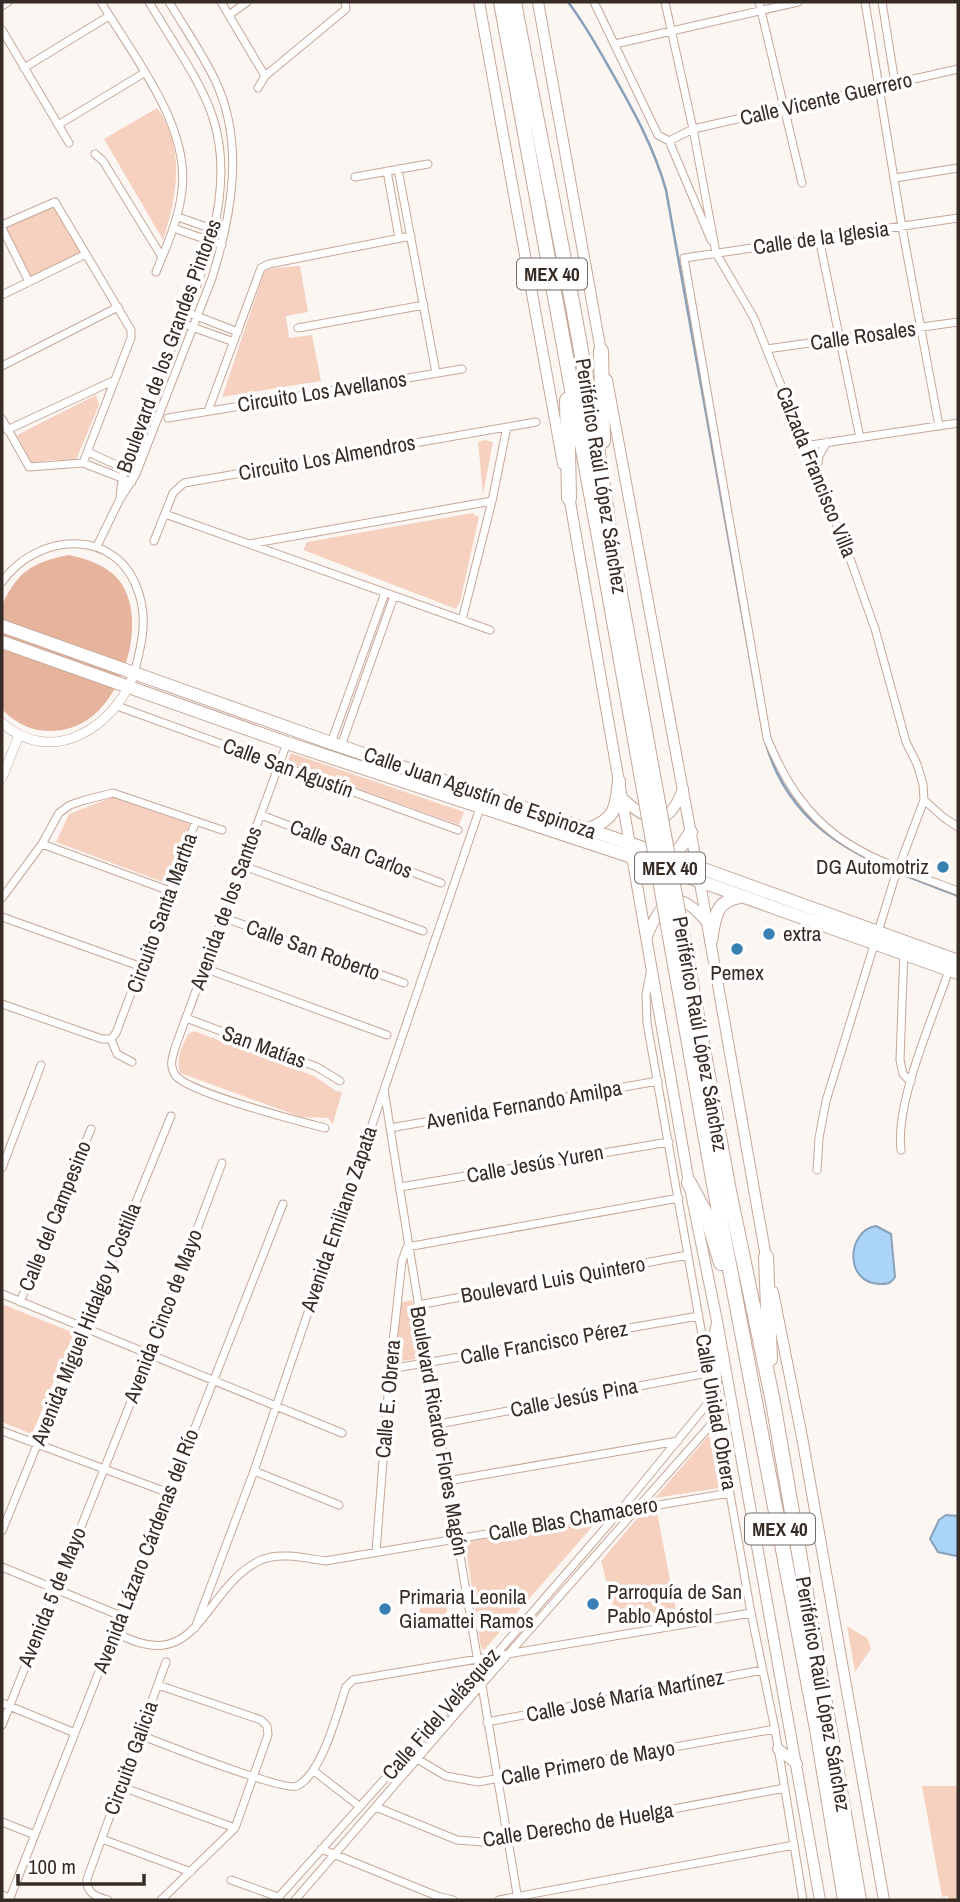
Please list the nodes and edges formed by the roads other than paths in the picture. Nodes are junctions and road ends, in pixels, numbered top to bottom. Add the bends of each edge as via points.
1 (8, 2) edge
2 (101, 2) edge
3 (149, 2) edge
4 (169, 2) edge
5 (221, 2) edge
6 (247, 2) edge
7 (345, 2) edge
8 (479, 2) edge
9 (501, 2) edge
10 (514, 2) edge
11 (538, 2) edge
12 (594, 2) edge
13 (665, 2) edge
14 (759, 2) edge
15 (799, 2) edge
16 (865, 2) edge
17 (882, 2) edge
18 (2, 6) edge
19 (761, 11) junction
20 (229, 15) junction
21 (109, 16) junction
22 (2, 30) edge
23 (671, 30) junction
24 (615, 44) junction
25 (24, 68) junction
26 (958, 69) edge
27 (144, 73) junction
28 (265, 76) junction
29 (895, 83) junction
30 (878, 87) junction
31 (258, 88) dead end
32 (783, 108) junction
33 (58, 125) junction
34 (693, 129) junction
35 (669, 141) junction
36 (69, 143) dead end
37 (95, 154) dead end
38 (428, 164) dead end
39 (958, 168) edge
40 (398, 169) junction
41 (387, 172) junction
42 (355, 177) dead end
43 (895, 178) junction
44 (802, 183) dead end
45 (178, 217) junction
46 (958, 218) edge
47 (2, 227) edge
48 (901, 227) junction
49 (173, 228) junction
50 (214, 229) junction
51 (225, 233) junction
52 (411, 236) junction
53 (819, 238) junction
54 (398, 239) junction
55 (211, 241) junction
56 (222, 245) junction
57 (716, 253) junction
58 (86, 254) junction
59 (162, 257) junction
60 (156, 272) dead end
61 (29, 282) junction
62 (2, 295) edge
63 (424, 305) junction
64 (118, 307) junction
65 (186, 312) junction
66 (197, 316) junction
67 (958, 321) edge
68 (181, 323) junction
69 (193, 327) junction
70 (920, 327) junction
71 (298, 328) dead end
72 (237, 332) junction
73 (840, 339) junction
74 (234, 342) junction
75 (564, 346) junction
76 (768, 349) junction
77 (601, 351) junction
78 (2, 366) edge
79 (462, 369) dead end
80 (436, 373) junction
81 (115, 380) junction
82 (208, 411) junction
83 (168, 418) dead end
84 (2, 419) edge
85 (536, 422) dead end
86 (958, 423) edge
87 (939, 426) junction
88 (507, 427) junction
89 (7, 430) junction
90 (860, 438) junction
91 (827, 442) junction
92 (804, 446) junction
93 (88, 452) junction
94 (83, 463) junction
95 (123, 468) junction
96 (136, 474) junction
97 (816, 474) junction
98 (121, 478) junction
99 (132, 482) junction
100 (604, 485) junction
101 (120, 499) junction
102 (569, 499) junction
103 (492, 501) junction
104 (165, 514) junction
105 (154, 541) dead end
106 (248, 544) junction
107 (97, 546) junction
108 (606, 546) junction
109 (2, 582) edge
110 (385, 593) junction
111 (394, 596) junction
112 (462, 620) junction
113 (2, 626) edge
114 (372, 629) junction
115 (490, 630) dead end
116 (381, 632) junction
117 (2, 642) edge
118 (134, 674) junction
119 (129, 687) junction
120 (117, 706) junction
121 (2, 723) edge
122 (19, 735) junction
123 (287, 743) junction
124 (336, 744) junction
125 (279, 765) junction
126 (2, 778) edge
127 (619, 781) junction
128 (463, 787) junction
129 (683, 789) junction
130 (622, 798) junction
131 (503, 800) junction
132 (924, 800) junction
133 (480, 808) junction
134 (261, 815) junction
135 (196, 821) junction
136 (958, 827) edge
137 (222, 830) dead end
138 (458, 830) dead end
139 (589, 830) junction
140 (691, 832) junction
141 (630, 843) junction
142 (42, 844) junction
143 (670, 857) junction
144 (632, 858) junction
145 (242, 865) junction
146 (698, 867) junction
147 (898, 869) junction
148 (441, 883) dead end
149 (700, 883) junction
150 (170, 891) junction
151 (958, 891) edge
152 (741, 897) junction
153 (2, 898) edge
154 (2, 917) edge
155 (222, 917) junction
156 (707, 922) junction
157 (423, 931) dead end
158 (646, 937) junction
159 (878, 938) junction
160 (710, 941) junction
161 (904, 947) junction
162 (651, 965) junction
163 (955, 965) edge
164 (142, 967) junction
165 (204, 968) junction
166 (404, 983) dead end
167 (2, 1004) edge
168 (186, 1018) junction
169 (387, 1035) dead end
170 (111, 1039) junction
171 (132, 1062) dead end
172 (41, 1065) dead end
173 (658, 1081) junction
174 (340, 1082) dead end
175 (911, 1082) junction
176 (384, 1086) junction
177 (172, 1116) dead end
178 (325, 1128) dead end
179 (390, 1128) junction
180 (90, 1129) dead end
181 (669, 1142) junction
182 (901, 1150) dead end
183 (222, 1163) dead end
184 (2, 1168) edge
185 (817, 1170) dead end
186 (690, 1183) junction
187 (400, 1187) junction
188 (722, 1190) junction
189 (680, 1198) junction
190 (283, 1204) dead end
191 (407, 1247) junction
192 (688, 1255) junction
193 (766, 1257) junction
194 (2, 1294) edge
195 (20, 1302) junction
196 (418, 1305) junction
197 (699, 1316) junction
198 (717, 1321) junction
199 (85, 1328) junction
200 (744, 1337) junction
201 (150, 1354) junction
202 (429, 1362) junction
203 (390, 1369) junction
204 (708, 1373) junction
205 (214, 1380) junction
206 (713, 1397) junction
207 (772, 1402) junction
208 (276, 1405) junction
209 (716, 1419) junction
210 (439, 1424) junction
211 (2, 1431) edge
212 (342, 1433) dead end
213 (679, 1441) junction
214 (36, 1444) junction
215 (103, 1469) junction
216 (254, 1471) junction
217 (447, 1481) junction
218 (169, 1493) junction
219 (730, 1493) junction
220 (339, 1505) dead end
221 (638, 1507) junction
222 (620, 1511) junction
223 (2, 1531) edge
224 (458, 1540) junction
225 (376, 1552) junction
226 (2, 1567) edge
227 (55, 1589) junction
228 (751, 1613) junction
229 (121, 1616) junction
230 (195, 1628) junction
231 (115, 1632) junction
232 (507, 1655) junction
233 (491, 1658) junction
234 (477, 1660) junction
235 (166, 1662) dead end
236 (763, 1670) junction
237 (479, 1674) junction
238 (158, 1685) junction
239 (481, 1685) junction
240 (6, 1704) edge
241 (487, 1721) junction
242 (2, 1725) edge
243 (775, 1729) junction
244 (75, 1733) junction
245 (140, 1735) junction
246 (778, 1749) junction
247 (407, 1753) junction
248 (418, 1759) junction
249 (797, 1764) junction
250 (314, 1770) junction
251 (254, 1777) junction
252 (496, 1780) junction
253 (122, 1787) junction
254 (785, 1788) junction
255 (359, 1806) junction
256 (376, 1807) junction
257 (2, 1822) edge
258 (235, 1828) junction
259 (35, 1835) junction
260 (102, 1839) junction
261 (508, 1840) junction
262 (794, 1845) junction
263 (321, 1849) junction
264 (333, 1855) junction
265 (847, 1869) junction
266 (191, 1872) junction
267 (231, 1880) dead end
268 (6, 1897) edge
269 (277, 1899) edge
270 (517, 1899) edge
271 (108, 1900) edge
272 (161, 1900) edge
273 (295, 1900) edge
274 (453, 1900) edge
275 (499, 1900) edge
276 (803, 1900) edge
277 (820, 1900) edge
278 (845, 1900) edge
279 (859, 1900) edge
280 (884, 1900) edge

1 - 18 street
2 - 21 street
3 - 50 street, Boulevard de los Grandes Pintores via 213,117 221,163
4 - 51 street, Boulevard de los Grandes Pintores via 215,78 230,123 233,161
5 - 20 street
6 - 20 street
7 - 28 street via 346,9
8 - 102 main road, Periférico Raúl López Sánchez
9 - 75 highway, Periférico Raúl López Sánchez / MEX 40
10 - 100 highway, Periférico Raúl López Sánchez / MEX 40
11 - 77 main road
12 - 24 street
13 - 23 street, Calzada Francisco Villa
14 - 19 street
15 - 19 street
16 - 30 street
17 - 29 street
19 - 23 street
19 - 32 street
20 - 28 street
21 - 25 street
21 - 27 street
22 - 25 street
23 - 24 street
23 - 34 street, Calzada Francisco Villa
24 - 35 street via 657,135
25 - 33 street
26 - 29 street, Calle Vicente Guerrero
27 - 33 street
27 - 45 street via 179,139 183,189
28 - 31 street
29 - 30 street, Calle Vicente Guerrero
30 - 32 street, Calle Vicente Guerrero
30 - 43 street
32 - 34 street, Calle Vicente Guerrero
32 - 44 street
33 - 36 street
34 - 35 street, Calle Vicente Guerrero
34 - 57 street, Calzada Francisco Villa
35 - 57 street
37 - 59 street
38 - 40 street
39 - 43 street
40 - 41 street
40 - 52 street, Circuito Los Avellanos
41 - 42 street
41 - 54 street
43 - 48 street
45 - 49 street
45 - 50 street
46 - 48 street, Calle de la Iglesia
47 - 58 street via 55,202
47 - 61 street
48 - 53 street, Calle de la Iglesia
48 - 70 street
49 - 55 street
49 - 59 street
50 - 51 street
50 - 55 street, Boulevard de los Grandes Pintores
51 - 56 street, Boulevard de los Grandes Pintores
52 - 54 street, Circuito Los Avellanos
52 - 63 street, Circuito Los Avellanos
53 - 57 street, Calle de la Iglesia
53 - 73 street
54 - 72 street, Circuito Los Avellanos via 265,265
55 - 56 street
55 - 65 street, Boulevard de los Grandes Pintores
56 - 66 street, Boulevard de los Grandes Pintores
57 - 76 street, Calzada Francisco Villa
57 - 147 street, Calle de la Iglesia via 684,258 767,738 780,770 813,816 839,838
58 - 61 street
58 - 64 street
59 - 60 street
61 - 62 street
63 - 71 street
63 - 80 street, Circuito Los Avellanos
64 - 78 street
64 - 81 street via 132,334
65 - 66 street
65 - 68 street, Boulevard de los Grandes Pintores
66 - 69 street, Boulevard de los Grandes Pintores
66 - 72 street
67 - 70 street, Calle Rosales
68 - 69 street
68 - 95 street, Boulevard de los Grandes Pintores
69 - 74 street
69 - 96 street, Boulevard de los Grandes Pintores
70 - 73 street, Calle Rosales
70 - 87 street
72 - 74 street, Circuito Los Avellanos
73 - 76 street, Calle Rosales
73 - 90 street
74 - 82 street, Circuito Los Avellanos
75 - 102 highway
75 - 108 highway, Periférico Raúl López Sánchez / MEX 40
76 - 92 street, Calzada Francisco Villa
77 - 100 highway
77 - 129 main road
79 - 80 street, Circuito Los Avellanos
80 - 82 street, Circuito Los Avellanos
81 - 89 street
81 - 93 street
82 - 83 street, Circuito Los Avellanos
84 - 89 street
85 - 88 street, Circuito Los Almendros
86 - 87 street
87 - 90 street
88 - 103 street
88 - 104 street, Circuito Los Almendros via 184,483 173,493
89 - 94 street via 29,467
90 - 91 street
91 - 92 street
91 - 97 street
92 - 97 street, Calzada Francisco Villa
93 - 94 street
93 - 95 street
94 - 98 street
95 - 96 street
95 - 98 street, Boulevard de los Grandes Pintores
96 - 99 street, Boulevard de los Grandes Pintores
97 - 132 street, Calzada Francisco Villa via 875,629
98 - 99 street
98 - 101 street, Boulevard de los Grandes Pintores
99 - 101 street, Boulevard de los Grandes Pintores
100 - 108 highway, Periférico Raúl López Sánchez / MEX 40
101 - 107 street, Boulevard de los Grandes Pintores
102 - 127 main road, Periférico Raúl López Sánchez
103 - 106 street
103 - 112 street
104 - 105 street, Circuito Los Almendros
104 - 106 street
106 - 110 street
107 - 109 street via 42,550 25,558
107 - 118 street via 122,563 140,594 144,630
108 - 188 highway, Periférico Raúl López Sánchez / MEX 40, bridge
110 - 111 street
110 - 114 street
111 - 112 street
111 - 116 street
112 - 115 street
113 - 118 main road, Calle Juan Agustín de Espinoza
114 - 116 street
114 - 124 street
116 - 124 street
117 - 119 main road, Calle Juan Agustín de Espinoza
118 - 119 street
118 - 124 main road, Calle Juan Agustín de Espinoza
119 - 120 street
119 - 123 main road, Calle Juan Agustín de Espinoza
120 - 122 street via 92,729 63,741
120 - 125 street, Calle San Agustín
121 - 122 street
122 - 126 street
123 - 125 street, Avenida de los Santos
123 - 133 main road, Calle Juan Agustín de Espinoza
124 - 128 main road, Calle Juan Agustín de Espinoza
125 - 134 street, Avenida de los Santos
125 - 138 street, Calle San Agustín
127 - 130 main road, Periférico Raúl López Sánchez
127 - 139 main road via 613,814
128 - 131 main road, Calle Juan Agustín de Espinoza
128 - 133 main road
129 - 130 main road via 673,811 656,819 639,813
129 - 140 main road
130 - 141 main road, Periférico Raúl López Sánchez
131 - 133 main road
131 - 139 main road, Calle Juan Agustín de Espinoza
132 - 136 street
132 - 147 street
133 - 144 main road, Calle Juan Agustín de Espinoza
133 - 176 street, Avenida Emiliano Zapata
134 - 145 street, Avenida de los Santos
134 - 148 street, Calle San Carlos
135 - 137 street
135 - 142 street, Circuito Santa Martha via 113,793 59,813
135 - 150 street, Circuito Santa Martha
139 - 141 main road, Calle Juan Agustín de Espinoza
140 - 143 main road
140 - 146 main road
141 - 143 main road, Calle Juan Agustín de Espinoza
141 - 144 main road, Periférico Raúl López Sánchez
142 - 150 street
142 - 153 street, Circuito Santa Martha
143 - 146 main road, Calle Juan Agustín de Espinoza
144 - 149 main road, Calle Juan Agustín de Espinoza
144 - 158 main road, Periférico Raúl López Sánchez
145 - 155 street, Avenida de los Santos
145 - 157 street
146 - 149 main road
146 - 159 main road, Calle Juan Agustín de Espinoza
147 - 151 street
147 - 159 street
149 - 152 main road, Calle Juan Agustín de Espinoza
149 - 156 main road
150 - 164 street, Circuito Santa Martha
152 - 159 main road, Calle Juan Agustín de Espinoza
152 - 160 main road via 722,904
154 - 164 street
155 - 165 street, Avenida de los Santos
155 - 166 street, Calle San Roberto
156 - 158 main road via 686,902 672,901 658,910
156 - 160 main road
158 - 162 main road, Periférico Raúl López Sánchez
159 - 161 main road, Calle Juan Agustín de Espinoza
159 - 185 street via 826,1101
160 - 193 main road
161 - 163 main road, Calle Juan Agustín de Espinoza
161 - 175 street via 900,1064
162 - 173 street, Calle Unidad Obrera via 646,1010
162 - 186 main road, Periférico Raúl López Sánchez
163 - 175 street
164 - 170 street, Circuito Santa Martha
165 - 168 street, Avenida de los Santos
165 - 169 street
167 - 170 street
168 - 174 street, San Matías via 317,1067
168 - 178 street, Avenida de los Santos via 172,1059 174,1074 184,1083
170 - 171 street via 117,1054
172 - 184 street
173 - 179 street, Avenida Fernando Amilpa
173 - 181 street, Calle Unidad Obrera
175 - 182 street via 900,1122
176 - 179 street, Boulevard Ricardo Flores Magón
176 - 208 street, Avenida Emiliano Zapata
177 - 199 street, Avenida Miguel Hidalgo y Costilla
179 - 187 street, Boulevard Ricardo Flores Magón
180 - 195 street, Calle del Campesino
181 - 187 street, Calle Jesús Yuren
181 - 189 street, Calle Unidad Obrera
183 - 201 street, Avenida Cinco de Mayo
186 - 198 main road, Periférico Raúl López Sánchez
186 - 200 highway via 707,1216
187 - 191 street, Boulevard Ricardo Flores Magón
188 - 200 highway, Periférico Raúl López Sánchez / MEX 40
188 - 207 highway, Periférico Raúl López Sánchez / MEX 40
189 - 191 street
189 - 192 street, Calle Unidad Obrera
190 - 205 street, Avenida Lázaro Cárdenas del Río
191 - 196 street, Boulevard Ricardo Flores Magón
191 - 203 street, Calle E. Obrera via 401,1261
192 - 196 street, Boulevard Luis Quintero
192 - 197 street, Calle Unidad Obrera
193 - 207 highway
193 - 280 main road
194 - 195 street
195 - 199 street
196 - 202 street, Boulevard Ricardo Flores Magón
197 - 202 street, Calle Francisco Pérez
197 - 204 street, Calle Unidad Obrera
198 - 206 main road
198 - 249 main road, Periférico Raúl López Sánchez
199 - 201 street
199 - 214 street, Avenida Miguel Hidalgo y Costilla
200 - 265 highway, Periférico Raúl López Sánchez / MEX 40
201 - 205 street
201 - 215 street, Avenida Cinco de Mayo
202 - 203 street, Calle Francisco Pérez
202 - 210 street, Boulevard Ricardo Flores Magón
203 - 225 street, Calle E. Obrera
204 - 206 street, Calle Unidad Obrera
204 - 210 street, Calle Jesús Pina
205 - 208 street
205 - 218 street, Avenida Lázaro Cárdenas del Río
206 - 209 street, Calle Unidad Obrera
206 - 213 street, Calle Fidel Velásquez
207 - 265 highway, Periférico Raúl López Sánchez / MEX 40
208 - 212 street
208 - 216 street, Avenida Emiliano Zapata
209 - 219 street, Calle Unidad Obrera
209 - 221 street, Calle Fidel Velásquez
210 - 217 street, Boulevard Ricardo Flores Magón
211 - 214 street
213 - 217 street
213 - 222 street, Calle Fidel Velásquez
214 - 215 street
214 - 223 street, Avenida Miguel Hidalgo y Costilla
215 - 218 street
215 - 227 street, Avenida 5 de Mayo
216 - 220 street
216 - 230 street, Avenida Emiliano Zapata
217 - 224 street, Boulevard Ricardo Flores Magón
218 - 229 street, Avenida Lázaro Cárdenas del Río
219 - 221 street, Calle Blas Chamacero
219 - 228 street, Calle Unidad Obrera
221 - 222 street, Calle Blas Chamacero
221 - 232 street, Calle Fidel Velásquez
222 - 224 street, Calle Blas Chamacero
222 - 233 street, Calle Fidel Velásquez
224 - 225 street, Calle Blas Chamacero
224 - 234 street, Boulevard Ricardo Flores Magón
225 - 230 street, Calle Blas Chamacero via 325,1561 264,1559 232,1582
226 - 227 street
227 - 229 street
227 - 240 street, Avenida 5 de Mayo
228 - 232 street
228 - 236 street, Calle Unidad Obrera
229 - 231 street, Avenida Lázaro Cárdenas del Río
230 - 231 street via 163,1645 143,1644
231 - 244 street, Avenida Lázaro Cárdenas del Río
232 - 233 street
232 - 239 street, Calle Fidel Velásquez
233 - 234 street
233 - 237 street, Calle Fidel Velásquez
234 - 237 street, Boulevard Ricardo Flores Magón
234 - 250 street via 350,1681
235 - 238 street, Circuito Galicia
236 - 241 street, Calle José María Martínez
236 - 243 street, Calle Unidad Obrera
237 - 239 street, Boulevard Ricardo Flores Magón
237 - 247 street, Calle Fidel Velásquez
238 - 245 street, Circuito Galicia
238 - 251 street, Circuito Galicia via 261,1720 268,1734
239 - 241 street, Boulevard Ricardo Flores Magón
239 - 248 street, Calle Fidel Velásquez
240 - 242 street, Avenida 5 de Mayo
240 - 244 street
241 - 252 street, Boulevard Ricardo Flores Magón
243 - 246 street, Calle Unidad Obrera
243 - 252 street, Calle Primero de Mayo
244 - 259 street, Avenida Lázaro Cárdenas del Río
245 - 251 street
245 - 253 street, Circuito Galicia
246 - 249 main road
246 - 254 street, Calle Unidad Obrera
247 - 248 street, Calle Primero de Mayo
247 - 255 street, Calle Fidel Velásquez
248 - 252 street, Calle Primero de Mayo via 456,1779
248 - 256 street, Calle Fidel Velásquez
249 - 277 main road, Periférico Raúl López Sánchez
250 - 251 street via 288,1788
250 - 255 street
251 - 258 street, Circuito Galicia
252 - 261 street, Boulevard Ricardo Flores Magón
253 - 258 street
253 - 260 street, Circuito Galicia
254 - 261 street, Calle Derecho de Huelga
254 - 262 street, Calle Unidad Obrera
255 - 263 street, Calle Fidel Velásquez
256 - 261 street, Calle Derecho de Huelga via 457,1840
256 - 264 street, Calle Fidel Velásquez
257 - 259 street
258 - 266 street, Circuito Galicia
259 - 268 street, Avenida Lázaro Cárdenas del Río
260 - 266 street
260 - 271 street, Circuito Galicia via 87,1884 91,1893
261 - 270 street, Boulevard Ricardo Flores Magón
262 - 270 street
262 - 276 street, Calle Unidad Obrera
263 - 264 street
263 - 269 street, Calle Fidel Velásquez
264 - 273 street, Calle Fidel Velásquez
264 - 274 street
265 - 278 highway, Periférico Raúl López Sánchez / MEX 40
265 - 279 highway, Periférico Raúl López Sánchez / MEX 40
266 - 272 street, Circuito Galicia
267 - 269 street
270 - 275 street

